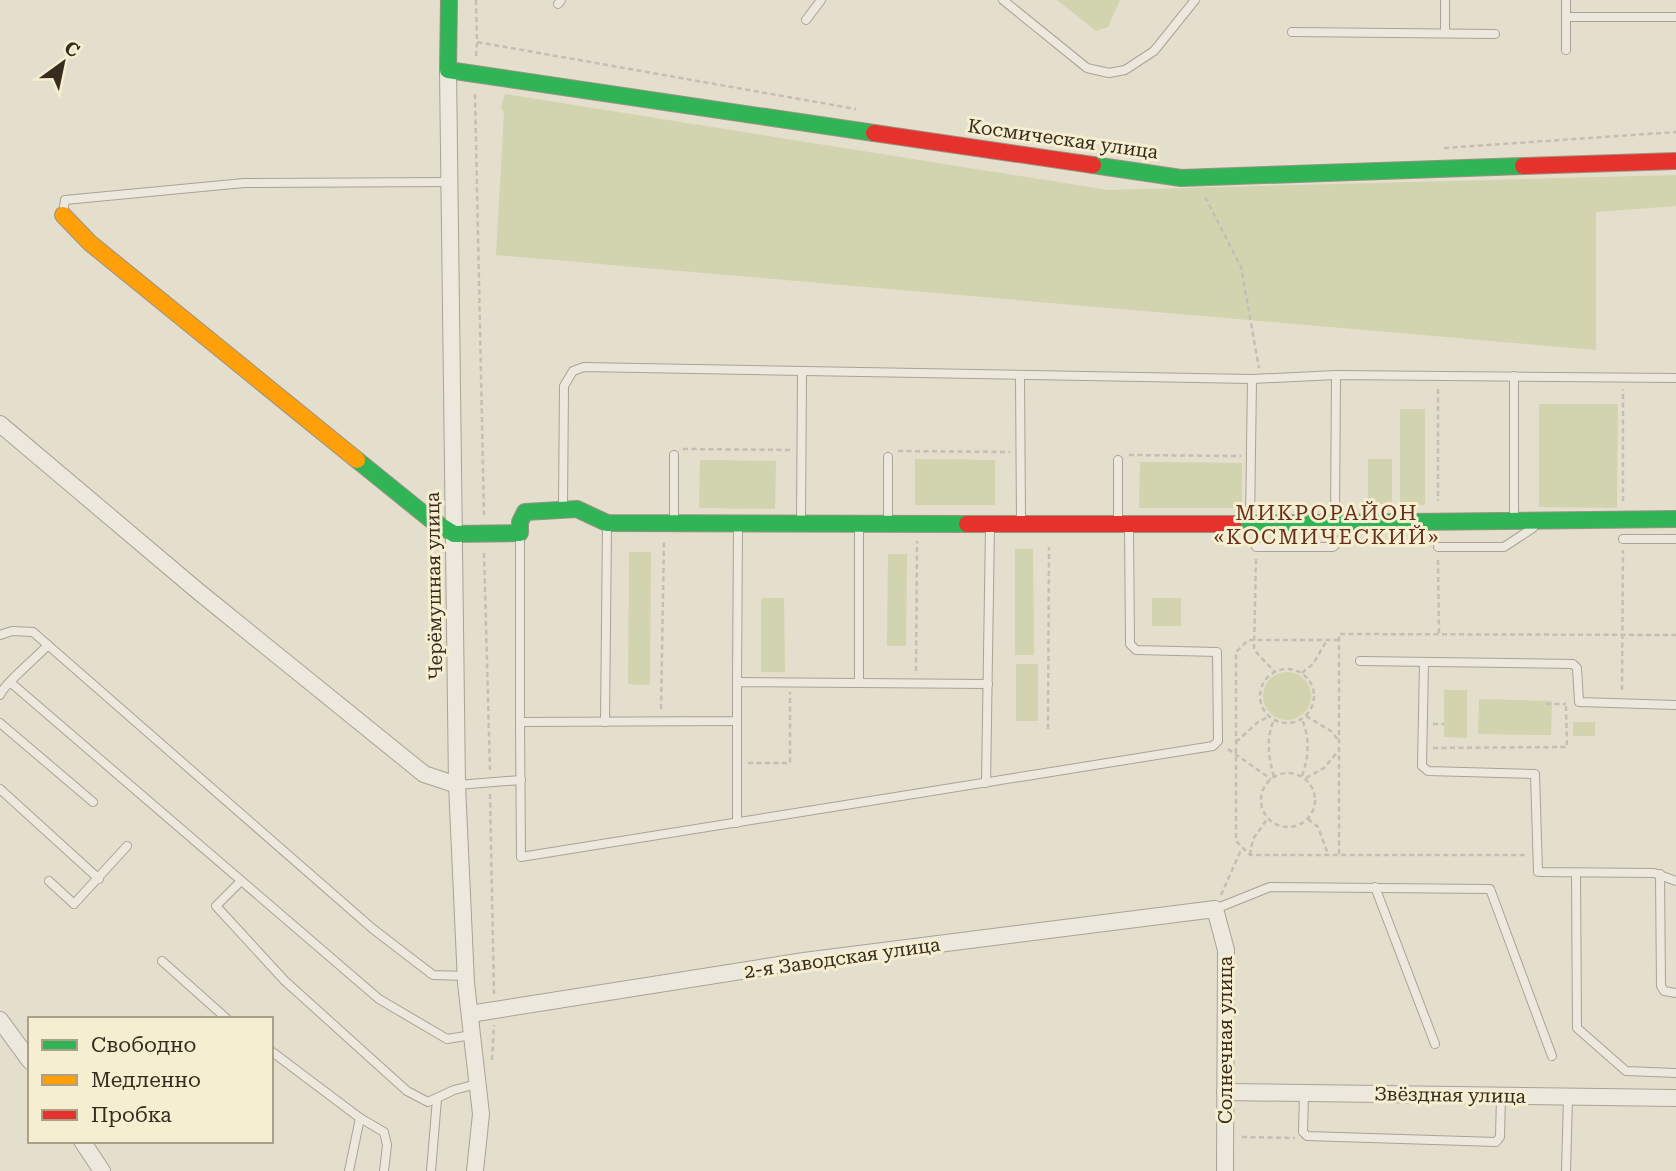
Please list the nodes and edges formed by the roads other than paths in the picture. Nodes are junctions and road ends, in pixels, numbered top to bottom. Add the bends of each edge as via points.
1 (449, 0) edge
2 (821, 0) edge
3 (1003, 0) edge
4 (1195, 0) edge
5 (1445, 0) edge
6 (1566, 0) edge
7 (1566, 17) junction
8 (1676, 17) edge
9 (806, 20) dead end
10 (1292, 33) dead end
11 (1445, 33) junction
12 (1495, 34) dead end
13 (1566, 50) dead end
14 (448, 70) junction
15 (1676, 161) edge
16 (450, 182) junction
17 (63, 215) joint
18 (802, 371) junction
19 (1020, 374) junction
20 (1336, 375) junction
21 (1514, 376) junction
22 (1676, 378) edge
23 (1257, 379) junction
24 (0, 424) edge
25 (674, 454) road end
26 (888, 457) road end
27 (1118, 460) road end
28 (563, 509) junction
29 (1676, 519) edge
30 (1545, 520) junction
31 (1514, 521) junction
32 (607, 523) junction
33 (669, 523) junction
34 (738, 523) junction
35 (802, 523) junction
36 (859, 523) junction
37 (1335, 523) junction
38 (1359, 523) junction
39 (888, 524) junction
40 (990, 524) junction
41 (1021, 524) junction
42 (1123, 524) junction
43 (1250, 524) junction
44 (520, 533) junction
45 (454, 534) junction
46 (1623, 539) dead end
47 (1676, 539) edge
48 (1256, 547) road end
49 (1438, 547) dead end
50 (0, 635) edge
51 (48, 645) junction
52 (1360, 661) dead end
53 (1424, 662) junction
54 (737, 682) junction
55 (859, 683) junction
56 (988, 684) junction
57 (3, 688) edge
58 (1676, 705) edge
59 (737, 721) junction
60 (520, 722) junction
61 (605, 722) junction
62 (0, 723) edge
63 (520, 780) junction
64 (986, 783) junction
65 (457, 785) junction
66 (0, 789) edge
67 (93, 802) dead end
68 (737, 823) junction
69 (127, 846) dead end
70 (1576, 873) junction
71 (1660, 874) junction
72 (99, 879) junction
73 (49, 881) dead end
74 (241, 881) junction
75 (1676, 881) edge
76 (1375, 887) junction
77 (1215, 909) junction
78 (162, 961) dead end
79 (466, 976) junction
80 (1676, 993) edge
81 (470, 1014) junction
82 (225, 1017) edge
83 (0, 1020) edge
84 (472, 1035) junction
85 (1435, 1044) dead end
86 (273, 1053) edge
87 (1552, 1056) dead end
88 (28, 1058) edge
89 (1676, 1073) edge
90 (477, 1084) junction
91 (1225, 1092) junction
92 (1304, 1093) junction
93 (1501, 1096) junction
94 (1568, 1097) junction
95 (1676, 1098) edge
96 (437, 1099) junction
97 (360, 1118) junction
98 (83, 1143) edge
99 (102, 1171) edge
100 (349, 1171) edge
101 (384, 1171) edge
102 (431, 1171) edge
103 (475, 1171) edge
104 (1224, 1171) edge
105 (1566, 1171) edge

1 - 14 street, Черёмушная улица
2 - 9 lane
3 - 4 lane via 1087,68 1109,73 1125,70 1154,51
5 - 11 lane
6 - 7 lane
7 - 8 lane
7 - 13 lane
10 - 11 lane
11 - 12 lane
14 - 15 street, Космическая улица via 1168,176
14 - 16 street, Черёмушная улица
16 - 17 lane via 244,183 65,200
16 - 45 street, Черёмушная улица
17 - 45 street via 90,243
18 - 19 lane
18 - 28 lane via 584,367 573,371 564,386
18 - 35 lane
19 - 23 lane
19 - 41 lane
20 - 21 lane
20 - 23 lane
20 - 37 lane
21 - 22 lane
21 - 31 lane
23 - 43 lane
24 - 65 street via 424,774
25 - 33 lane
26 - 39 lane
27 - 42 lane
28 - 32 street via 583,510
28 - 44 street via 526,512
29 - 30 street
30 - 31 street
30 - 49 lane via 1504,547
31 - 38 street
32 - 33 street
32 - 61 lane
33 - 34 street
34 - 35 street
34 - 54 lane
35 - 36 street
36 - 39 street
36 - 55 lane
37 - 38 street
37 - 43 street
38 - 48 lane via 1333,547
39 - 40 street
40 - 41 street
40 - 56 lane
41 - 42 street
42 - 43 street
42 - 64 lane via 1130,644 1136,650 1217,652 1216,744
44 - 45 street
44 - 60 lane
45 - 65 street, Черёмушная улица
46 - 47 lane
50 - 51 lane via 33,632
51 - 57 lane
51 - 79 lane via 373,929 433,975
52 - 53 lane
53 - 58 lane via 1573,664 1579,702
53 - 70 lane via 1422,766 1428,771 1535,774 1536,868 1541,873
54 - 55 lane
54 - 59 lane
55 - 56 lane
56 - 64 lane
57 - 74 lane
59 - 61 lane
59 - 68 lane
60 - 61 lane
60 - 63 lane
62 - 67 lane
63 - 65 lane
63 - 68 lane via 521,858
64 - 68 lane
65 - 79 street, Черёмушная улица
66 - 72 lane
69 - 72 lane
70 - 71 lane
70 - 89 lane via 1577,1028 1626,1071
71 - 75 lane
71 - 80 lane via 1661,986
72 - 73 lane via 74,904
74 - 84 lane via 379,999 447,1040
74 - 96 lane via 216,906 251,947 407,1091 428,1102
76 - 77 lane via 1263,887
76 - 85 lane
76 - 87 lane via 1490,889
77 - 81 street, 2-я Заводская улица via 804,961
77 - 91 street, Солнечная улица via 1226,950
78 - 82 lane
79 - 81 street, Черёмушная улица
81 - 84 street, Черёмушная улица
83 - 88 street
84 - 90 street, Черёмушная улица
86 - 97 lane
90 - 96 lane
90 - 103 street, Черёмушная улица via 481,1114
91 - 92 street, Звёздная улица
91 - 104 street, Солнечная улица
92 - 93 street, Звёздная улица
92 - 93 lane via 1304,1135 1496,1142
93 - 94 street, Звёздная улица
94 - 95 street, Звёздная улица
94 - 105 lane
96 - 102 lane
97 - 100 lane
97 - 101 lane via 384,1132
98 - 99 street

